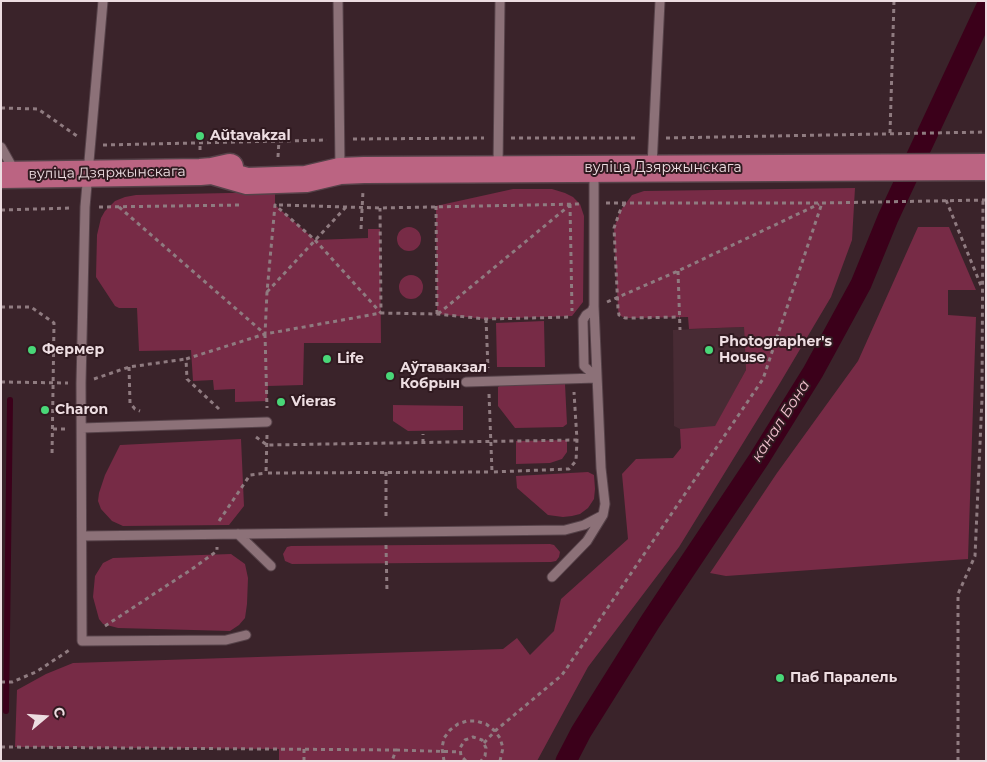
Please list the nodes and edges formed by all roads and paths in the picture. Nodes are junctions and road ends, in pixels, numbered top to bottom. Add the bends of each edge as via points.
1 (103, 1) edge
2 (338, 1) edge
3 (500, 1) edge
4 (660, 1) edge
5 (894, 1) edge
6 (1, 108) edge
7 (986, 132) edge
8 (890, 133) dead end
9 (906, 134) dead end
10 (90, 144) junction
11 (1, 147) edge
12 (976, 167) edge
13 (652, 168) junction
14 (594, 169) junction
15 (352, 170) junction
16 (498, 170) junction
17 (212, 172) junction
18 (87, 174) junction
19 (9, 175) edge
20 (946, 200) junction
21 (984, 200) edge
22 (626, 202) junction
23 (822, 202) junction
24 (275, 204) junction
25 (570, 204) junction
26 (594, 204) junction
27 (246, 205) dead end
28 (436, 206) junction
29 (85, 207) junction
30 (119, 207) junction
31 (346, 207) junction
32 (363, 207) junction
33 (380, 208) junction
34 (1, 210) edge
35 (361, 229) dead end
36 (315, 240) junction
37 (678, 271) junction
38 (982, 290) junction
39 (266, 292) junction
40 (617, 298) junction
41 (594, 306) junction
42 (1, 307) edge
43 (381, 313) junction
44 (437, 314) junction
45 (572, 316) junction
46 (680, 317) junction
47 (486, 319) junction
48 (572, 325) dead end
49 (680, 330) dead end
50 (265, 334) junction
51 (129, 367) dead end
52 (573, 378) junction
53 (597, 378) junction
54 (488, 381) junction
55 (466, 382) dead end
56 (218, 408) junction
57 (209, 409) dead end
58 (142, 412) dead end
59 (267, 422) junction
60 (238, 423) junction
61 (82, 428) junction
62 (423, 434) dead end
63 (577, 440) junction
64 (490, 442) junction
65 (423, 443) junction
66 (267, 446) junction
67 (52, 456) dead end
68 (492, 472) junction
69 (266, 474) junction
70 (603, 515) junction
71 (218, 534) junction
72 (238, 534) junction
73 (82, 536) junction
74 (271, 566) dead end
75 (552, 577) dead end
76 (246, 635) dead end
77 (82, 641) junction
78 (1, 682) edge
79 (495, 731) junction
80 (484, 744) junction
81 (1, 747) edge
82 (304, 749) junction
83 (396, 750) junction
84 (442, 752) junction
85 (460, 752) junction
86 (304, 761) edge
87 (392, 761) edge
88 (444, 761) edge
89 (466, 761) edge
90 (480, 761) edge
91 (500, 761) edge
92 (958, 761) edge

1 - 10 lane
2 - 15 lane via 341,139
3 - 16 lane
4 - 13 lane
5 - 8 path
6 - 10 path via 38,109
7 - 9 path
10 - 18 lane
11 - 19 lane
12 - 13 main road, вуліца Дзяржынскага
13 - 14 main road, вуліца Дзяржынскага
14 - 16 main road, вуліца Дзяржынскага
14 - 26 lane
15 - 16 main road, вуліца Дзяржынскага
15 - 17 main road via 306,179 247,181
15 - 17 main road via 305,163 278,152
15 - 32 path
17 - 18 main road, вуліца Дзяржынскага
18 - 19 main road, вуліца Дзяржынскага
18 - 29 lane
20 - 21 path
20 - 23 path
20 - 38 path
21 - 38 path
22 - 23 path
22 - 26 path
22 - 40 path via 614,228
23 - 37 path
23 - 79 path via 763,379 562,675
24 - 31 path
24 - 36 path
24 - 39 path
25 - 26 path
25 - 28 path
25 - 44 path
25 - 45 path
26 - 41 lane
27 - 30 path
28 - 33 path
28 - 44 path
29 - 30 path
29 - 34 path
29 - 61 lane
30 - 50 path
31 - 32 path
31 - 36 path
32 - 33 path
32 - 35 path
33 - 43 path
36 - 39 path
36 - 43 path
37 - 40 path
37 - 46 path
38 - 92 path via 982,399 975,556 958,594
39 - 50 path
40 - 41 path
40 - 46 path via 620,315 624,318
41 - 53 lane
41 - 53 lane via 583,320 584,366
42 - 67 path via 31,307 54,323
43 - 44 path
43 - 50 path
44 - 47 path
45 - 47 path
45 - 48 path
46 - 49 path
47 - 54 path
50 - 56 path via 186,359 187,379
50 - 59 path
51 - 58 path via 130,403
52 - 53 lane
52 - 54 lane
52 - 63 path
53 - 70 lane
54 - 55 lane
54 - 64 path
56 - 57 path
56 - 60 path
59 - 60 lane
59 - 66 path
60 - 61 lane
60 - 66 path
61 - 73 lane
62 - 65 path
63 - 64 path
63 - 68 path via 576,461 569,468
64 - 65 path
64 - 68 path
65 - 66 path
66 - 69 path
68 - 69 path
69 - 71 path via 250,475 219,522
70 - 72 lane via 565,530
70 - 75 lane via 587,541
71 - 72 lane
71 - 73 lane
71 - 77 path via 217,551
72 - 74 lane
73 - 77 lane
76 - 77 lane via 226,640
77 - 78 path via 36,672 12,682
79 - 80 path
79 - 84 path via 476,720 458,724 444,738
79 - 91 path via 502,748
80 - 85 path via 478,738 469,738 462,743
80 - 90 path via 486,752
81 - 82 path
82 - 83 path
82 - 86 path
83 - 84 path
83 - 87 path
84 - 85 path
84 - 88 path
85 - 89 path

